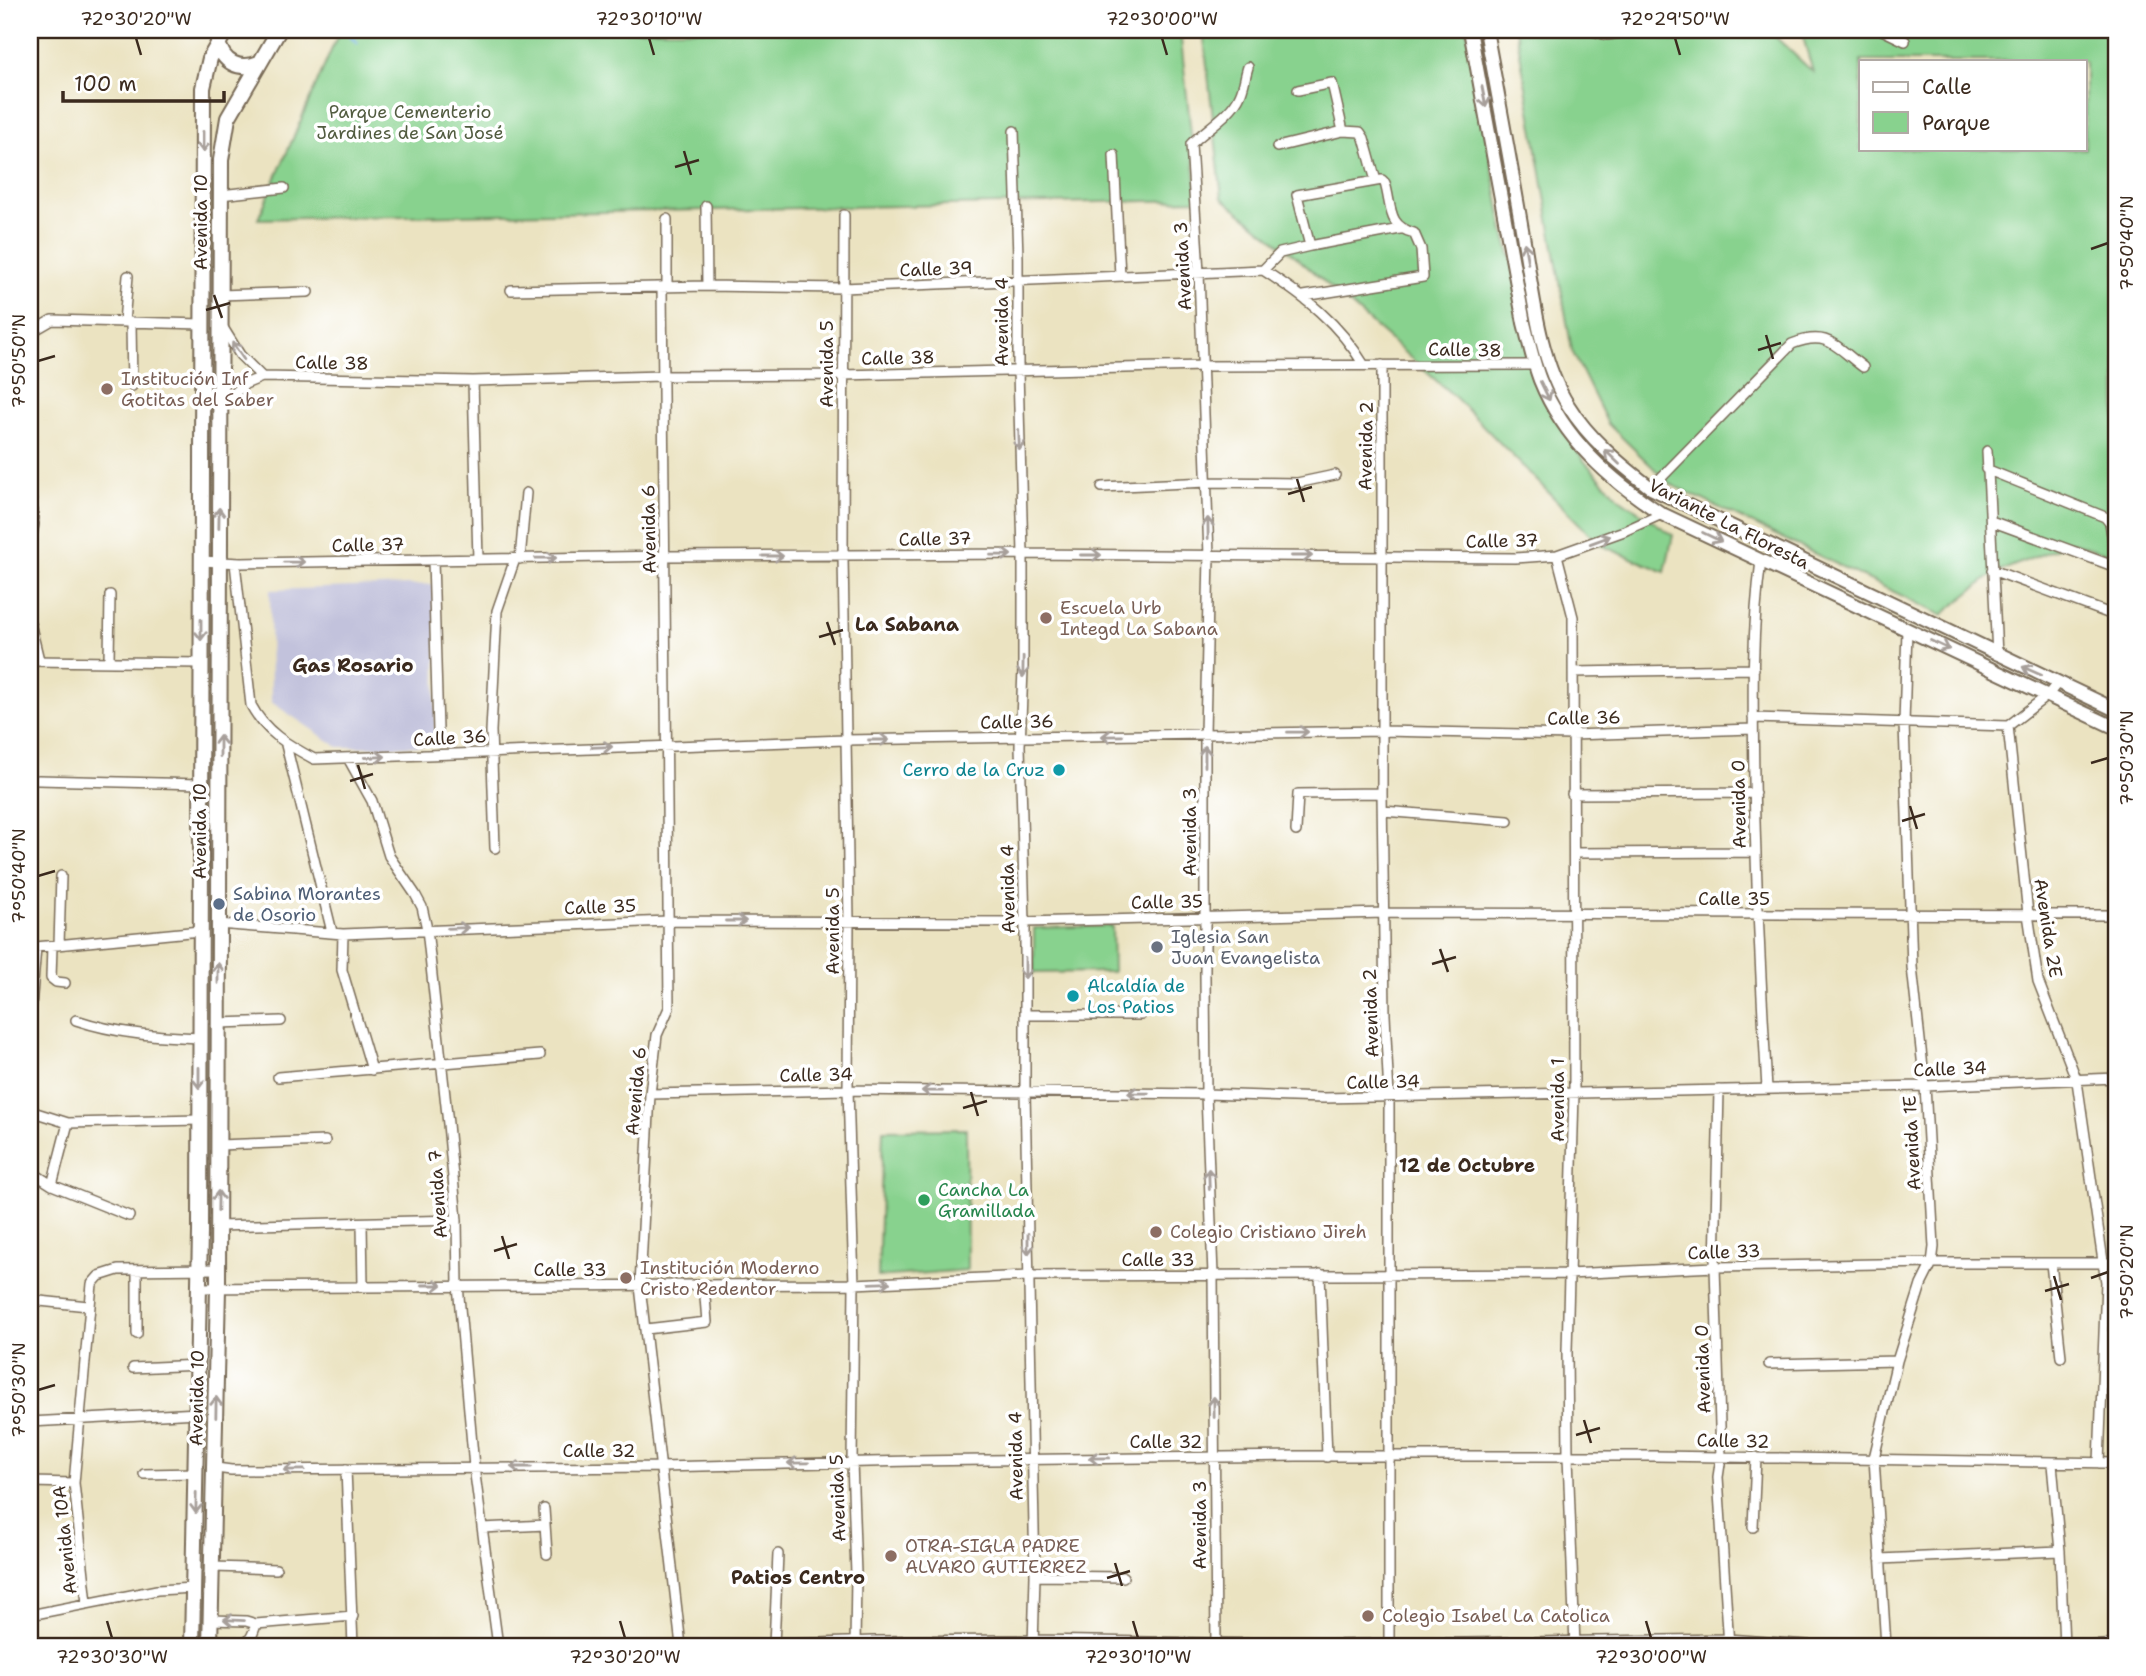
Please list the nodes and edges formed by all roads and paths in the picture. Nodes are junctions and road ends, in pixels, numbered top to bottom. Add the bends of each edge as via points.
1 (1470, 30) edge
2 (1486, 30) edge
3 (1589, 30) edge
4 (1645, 30) edge
5 (1882, 30) edge
6 (278, 31) edge
7 (219, 34) edge
8 (1905, 41) dead end
9 (259, 63) junction
10 (1248, 67) dead end
11 (1298, 90) dead end
12 (1014, 131) dead end
13 (1343, 131) junction
14 (1277, 148) dead end
15 (1114, 155) dead end
16 (1376, 181) junction
17 (284, 188) dead end
18 (220, 195) junction
19 (706, 206) dead end
20 (844, 215) dead end
21 (667, 219) dead end
22 (1400, 229) junction
23 (1310, 246) junction
24 (1263, 270) junction
25 (1199, 272) junction
26 (128, 276) dead end
27 (1120, 276) junction
28 (1018, 282) junction
29 (707, 286) junction
30 (665, 287) junction
31 (843, 288) junction
32 (510, 290) dead end
33 (308, 292) dead end
34 (220, 295) junction
35 (1304, 296) junction
36 (1538, 320) junction
37 (128, 322) junction
38 (220, 322) junction
39 (1524, 323) junction
40 (202, 324) junction
41 (30, 344) edge
42 (1364, 365) junction
43 (1381, 365) junction
44 (1535, 365) junction
45 (1203, 366) junction
46 (1863, 367) dead end
47 (1018, 372) junction
48 (843, 375) junction
49 (662, 376) junction
50 (262, 377) junction
51 (472, 381) junction
52 (132, 386) dead end
53 (220, 406) junction
54 (30, 413) edge
55 (30, 424) edge
56 (1987, 451) dead end
57 (1986, 469) junction
58 (1335, 475) dead end
59 (1208, 482) junction
60 (1102, 487) dead end
61 (1651, 488) junction
62 (30, 489) edge
63 (526, 493) dead end
64 (1662, 514) junction
65 (1990, 521) junction
66 (30, 546) edge
67 (1023, 554) junction
68 (1557, 555) junction
69 (666, 556) junction
70 (843, 556) junction
71 (1209, 556) junction
72 (1380, 557) junction
73 (478, 559) junction
74 (518, 559) junction
75 (2116, 559) edge
76 (433, 560) junction
77 (201, 561) junction
78 (1761, 561) junction
79 (218, 562) junction
80 (235, 563) junction
81 (2116, 567) edge
82 (1992, 570) junction
83 (110, 595) dead end
84 (2116, 616) edge
85 (30, 624) edge
86 (1907, 630) junction
87 (1997, 655) junction
88 (109, 660) junction
89 (34, 661) edge
90 (201, 663) junction
91 (1754, 669) junction
92 (1573, 671) junction
93 (2058, 682) junction
94 (2048, 695) junction
95 (2116, 710) edge
96 (1904, 723) junction
97 (1753, 724) junction
98 (2008, 726) junction
99 (2116, 728) edge
100 (438, 731) dead end
101 (1383, 732) junction
102 (1205, 733) junction
103 (1572, 735) junction
104 (1020, 738) junction
105 (845, 740) junction
106 (286, 744) junction
107 (667, 745) junction
108 (492, 751) junction
109 (348, 758) junction
110 (38, 780) dead end
111 (200, 784) junction
112 (1382, 793) junction
113 (1755, 793) junction
114 (1572, 794) junction
115 (1383, 811) junction
116 (1508, 821) dead end
117 (1296, 831) dead end
118 (495, 848) dead end
119 (1756, 852) junction
120 (1574, 853) junction
121 (61, 876) dead end
122 (1385, 913) junction
123 (2028, 914) junction
124 (1572, 915) junction
125 (1757, 915) junction
126 (1911, 915) junction
127 (2116, 915) edge
128 (1206, 917) junction
129 (668, 921) junction
130 (849, 921) junction
131 (1025, 922) junction
132 (218, 924) junction
133 (427, 929) junction
134 (201, 931) junction
135 (332, 932) junction
136 (343, 934) junction
137 (56, 945) junction
138 (65, 983) dead end
139 (1026, 1015) junction
140 (1140, 1015) dead end
141 (30, 1020) edge
142 (76, 1020) dead end
143 (282, 1021) dead end
144 (219, 1023) junction
145 (200, 1038) junction
146 (540, 1055) dead end
147 (441, 1064) junction
148 (372, 1070) junction
149 (278, 1077) dead end
150 (2116, 1079) edge
151 (2077, 1081) junction
152 (1925, 1086) junction
153 (1768, 1089) junction
154 (848, 1090) junction
155 (1718, 1090) junction
156 (1024, 1092) junction
157 (1574, 1093) junction
158 (650, 1094) junction
159 (1206, 1094) junction
160 (1389, 1097) junction
161 (30, 1111) edge
162 (199, 1119) junction
163 (68, 1123) junction
164 (325, 1141) dead end
165 (219, 1145) junction
166 (30, 1171) edge
167 (52, 1185) junction
168 (129, 1216) dead end
169 (457, 1220) junction
170 (362, 1223) junction
171 (218, 1226) junction
172 (2102, 1262) junction
173 (1932, 1263) junction
174 (2051, 1263) junction
175 (2116, 1263) edge
176 (1715, 1267) junction
177 (199, 1269) junction
178 (217, 1269) junction
179 (137, 1270) junction
180 (1320, 1274) junction
181 (1388, 1274) junction
182 (1568, 1274) junction
183 (1213, 1275) junction
184 (1028, 1276) junction
185 (853, 1284) junction
186 (458, 1285) junction
187 (704, 1285) junction
188 (363, 1286) junction
189 (640, 1286) junction
190 (200, 1288) junction
191 (218, 1288) junction
192 (30, 1300) edge
193 (89, 1306) junction
194 (646, 1329) junction
195 (136, 1334) dead end
196 (2061, 1357) dead end
197 (1897, 1361) junction
198 (1769, 1364) dead end
199 (199, 1365) junction
200 (133, 1368) dead end
201 (198, 1413) junction
202 (79, 1420) junction
203 (30, 1422) edge
204 (1568, 1456) junction
205 (1216, 1457) junction
206 (1328, 1457) junction
207 (1387, 1457) junction
208 (1721, 1457) junction
209 (1756, 1457) junction
210 (1874, 1458) junction
211 (1032, 1459) junction
212 (852, 1462) junction
213 (2099, 1463) junction
214 (2116, 1463) edge
215 (2052, 1464) junction
216 (474, 1467) junction
217 (662, 1467) junction
218 (216, 1468) junction
219 (346, 1469) junction
220 (197, 1473) junction
221 (144, 1474) dead end
222 (30, 1482) edge
223 (74, 1483) junction
224 (544, 1509) dead end
225 (545, 1525) junction
226 (1753, 1527) dead end
227 (482, 1528) junction
228 (2060, 1551) junction
229 (547, 1554) dead end
230 (778, 1554) dead end
231 (1880, 1559) junction
232 (213, 1567) junction
233 (276, 1569) dead end
234 (1035, 1576) junction
235 (1123, 1577) dead end
236 (194, 1588) junction
237 (87, 1604) junction
238 (30, 1615) edge
239 (353, 1616) junction
240 (211, 1620) junction
241 (256, 1624) junction
242 (1033, 1643) edge
243 (1728, 1643) edge
244 (855, 1644) edge
245 (2116, 1644) edge
246 (774, 1645) edge
247 (1216, 1645) edge
248 (1389, 1645) edge
249 (1575, 1645) edge
250 (192, 1646) edge
251 (212, 1646) edge
252 (237, 1646) edge
253 (353, 1646) edge
254 (498, 1646) edge
255 (681, 1646) edge
256 (739, 1646) edge
257 (1821, 1646) edge
258 (1886, 1646) edge
259 (2064, 1646) edge
260 (2090, 1646) edge

1 -> 39 main road, Variante La Floresta
36 -> 2 main road, Variante La Floresta
3 - 4 street via 1607,35
5 - 8 street
6 - 9 main road, Avenida 10
7 - 9 main road via 225,59 232,64
7 -> 40 main road, Avenida 10 via 203,88
9 - 18 main road, Avenida 10 via 228,118 220,160
10 - 25 street, Avenida 3 via 1231,110 1191,144
11 - 13 street via 1332,83
12 - 28 street, Avenida 4
13 - 14 street
13 - 16 street via 1360,132 1364,138
15 - 27 street
16 - 22 street via 1385,183
16 - 23 street via 1297,195
17 - 18 street
18 - 34 main road, Avenida 10
19 - 29 street
20 - 31 street, Avenida 5
21 - 30 street, Avenida 6
22 - 23 street
22 - 35 street via 1414,233 1421,249 1423,277
23 - 24 street via 1280,253
24 - 25 street, Calle 39
24 - 35 street
25 - 27 street, Calle 39
25 - 45 street, Avenida 3
26 - 37 street
27 - 28 street, Calle 39
28 - 31 street, Calle 39
28 - 47 street, Avenida 4
29 - 30 street, Calle 39
29 - 31 street, Calle 39
30 - 32 street, Calle 39
30 - 49 street, Avenida 6
31 - 48 street, Avenida 5
33 - 34 street
34 - 38 main road, Avenida 10
35 - 42 street via 1337,327
36 - 39 main road
61 -> 36 main road, Variante La Floresta via 1605,450 1567,404 1554,380
37 - 40 street
37 - 41 street via 52,320 33,331
37 - 52 street
50 -> 38 street via 240,355
38 - 53 main road, Avenida 10
39 - 44 main road, Variante La Floresta
40 - 77 main road, Avenida 10
42 - 43 street, Calle 38
42 - 45 street, Calle 38
43 - 44 street, Calle 38
43 - 72 street, Avenida 2
44 -> 64 main road, Variante La Floresta via 1573,437 1614,481
45 - 47 street, Calle 38
45 - 59 street, Avenida 3
46 - 61 street via 1824,338 1809,337 1792,344
47 - 48 street, Calle 38
47 -> 67 street, Avenida 4
48 - 49 street, Calle 38
48 - 70 street, Avenida 5
49 - 51 street, Calle 38
49 - 69 street, Avenida 6
50 - 51 street, Calle 38
50 - 53 street via 245,384
51 - 73 street
79 -> 53 main road, Avenida 10
54 - 55 street
56 - 57 street
57 - 65 street
57 - 75 street via 2105,517
58 - 59 street via 1297,483
59 - 60 street
71 -> 59 street, Avenida 3
61 - 87 main road, Variante La Floresta
62 - 66 street via 34,524
63 - 74 street
68 -> 64 street, Calle 37
64 -> 78 main road, Variante La Floresta
65 - 81 street
65 - 82 street
70 -> 67 street, Calle 37
67 -> 71 street, Calle 37
67 -> 104 street, Avenida 4
68 - 72 street, Calle 37
68 - 92 street, Avenida 1 via 1573,617
69 -> 70 street, Calle 37
74 -> 69 street, Calle 37
69 - 107 street, Avenida 6
70 - 105 street, Avenida 5
71 -> 72 street, Calle 37
71 - 102 street, Avenida 3
72 - 101 street, Avenida 2
73 - 74 street, Calle 37
73 - 76 street, Calle 37
74 - 108 street via 496,611
80 -> 76 street, Calle 37
76 - 100 street
77 - 79 street, Calle 37
77 -> 90 main road, Avenida 10
78 - 86 main road, Variante La Floresta
78 - 91 street, Avenida 0
79 - 80 street, Calle 37
132 -> 79 main road, Avenida 10
80 - 106 street, Calle 36 via 251,705 257,717
82 - 84 street
82 - 87 street
83 - 88 street
85 - 89 street
86 -> 94 main road, Variante La Floresta
86 - 96 street, Avenida 1E
93 -> 87 main road, Variante La Floresta
88 - 89 street
88 - 90 street
90 - 111 main road, Avenida 10
91 - 92 street
91 - 97 street, Avenida 0
92 - 103 street, Avenida 1
93 - 94 street
93 - 95 main road, Variante La Floresta
94 - 98 street
94 - 99 main road, Variante La Floresta
96 - 97 street, Calle 36
96 - 98 street, Calle 36
96 - 126 street, Avenida 1E
97 - 103 street, Calle 36
97 - 113 street, Avenida 0
98 - 123 street, Avenida 2E
102 -> 101 street, Calle 36
101 - 103 street, Calle 36
101 - 112 street, Avenida 2
102 -> 104 street, Calle 36
128 -> 102 street, Avenida 3
103 - 114 street, Avenida 1
105 -> 104 street, Calle 36
104 - 131 street, Avenida 4
105 - 107 street, Calle 36
105 - 130 street, Avenida 5
106 - 109 street, Calle 36 via 314,759
106 - 135 street
108 -> 107 street, Calle 36
107 - 129 street, Avenida 6
109 -> 108 street, Calle 36
108 - 118 street
109 - 133 street, Avenida 7 via 372,800 389,856 422,907
110 - 111 street
111 - 134 main road, Avenida 10
112 - 115 street, Avenida 2
112 - 117 street via 1298,794
113 - 114 street
113 - 119 street, Avenida 0
114 - 120 street, Avenida 1
115 - 116 street
115 - 122 street, Avenida 2
119 - 120 street
119 - 125 street, Avenida 0
120 - 124 street, Avenida 1
121 - 137 street
122 - 124 street, Calle 35
122 - 128 street, Calle 35
122 - 160 street, Avenida 2
123 - 126 street, Calle 35
123 - 127 street, Calle 35
123 - 151 street, Avenida 2E via 2038,981
124 - 125 street, Calle 35
124 - 157 street, Avenida 1
125 - 126 street, Calle 35
125 - 153 street, Avenida 0
126 - 152 street, Avenida 1E
128 - 131 street, Calle 35
128 - 159 street, Avenida 3
129 -> 130 street, Calle 35
133 -> 129 street, Calle 35
129 - 158 street, Avenida 6 via 669,1007 657,1035
130 - 131 street, Calle 35
130 - 154 street, Avenida 5
131 -> 139 street, Avenida 4
132 - 135 street, Calle 35
144 -> 132 main road, Avenida 10
133 - 136 street, Calle 35
133 - 147 street, Avenida 7
134 - 137 street
134 - 145 main road, Avenida 10
135 - 136 street, Calle 35
136 - 148 street via 342,970
137 - 138 street via 51,978
137 - 141 street via 36,947
139 - 140 street
139 - 156 street, Avenida 4
142 - 145 street via 132,1034
143 - 144 street
144 - 165 main road, Avenida 10
145 -> 162 main road, Avenida 10
146 - 147 street
147 - 148 street
147 - 169 street, Avenida 7
148 - 149 street
150 - 151 street, Calle 34
151 - 152 street, Calle 34
151 - 172 street, Avenida 2E
152 - 153 street, Calle 34
152 - 173 street, Avenida 1E
153 - 155 street, Calle 34
156 -> 154 street, Calle 34
154 - 158 street, Calle 34
154 - 185 street, Avenida 5
155 - 157 street, Calle 34
155 - 176 street, Avenida 0
159 -> 156 street, Calle 34
156 -> 184 street, Avenida 4
157 - 160 street, Calle 34
157 - 182 street, Avenida 1
158 - 189 street, Avenida 6
159 - 160 street, Calle 34
183 -> 159 street, Avenida 3
160 - 181 street, Avenida 2
161 - 163 street
162 - 163 street
162 - 177 main road, Avenida 10
163 - 167 street
164 - 165 street
171 -> 165 main road, Avenida 10
166 - 167 street
167 - 168 street
169 - 170 street
169 - 186 street, Avenida 7
170 - 171 street
170 - 188 street
171 - 178 main road, Avenida 10
172 - 174 street, Calle 33
172 - 175 street, Calle 33
172 - 213 street, Avenida 2E via 2106,1282
173 - 174 street, Calle 33
173 - 176 street, Calle 33
173 - 197 street, Avenida 1E
174 - 196 street
176 - 182 street, Calle 33
176 - 208 street, Avenida 0
177 - 178 street
177 - 179 street
177 - 190 main road, Avenida 10
178 - 191 main road, Avenida 10
179 - 193 street, Avenida 10A via 99,1276 92,1284
179 - 195 street
180 - 181 street, Calle 33
180 - 183 street, Calle 33
180 - 206 street
181 - 182 street, Calle 33
181 - 207 street, Avenida 2
182 - 204 street, Avenida 1
183 - 184 street, Calle 33
205 -> 183 street, Avenida 3
185 -> 184 street, Calle 33
184 - 211 street, Avenida 4
185 - 187 street, Calle 33
185 - 212 street, Avenida 5
188 -> 186 street, Calle 33
186 - 189 street, Calle 33
186 - 216 street, Avenida 7
187 - 189 street, Calle 33
187 - 194 street via 707,1322
188 - 191 street, Calle 33
189 - 194 street, Avenida 6
190 - 191 street, Calle 33
190 - 199 main road, Avenida 10
218 -> 191 main road, Avenida 10
192 - 193 street
193 - 202 street, Avenida 10A
194 - 217 street, Avenida 6
197 - 198 street
197 - 210 street, Avenida 1E
199 - 200 street
199 - 201 main road, Avenida 10
201 - 202 street
201 - 220 main road, Avenida 10
202 - 203 street
202 - 223 street, Avenida 10A
204 - 207 street, Calle 32
204 - 208 street, Calle 32
204 - 249 street, Avenida 1
205 - 206 street, Calle 32
205 -> 211 street, Calle 32
205 - 247 street, Avenida 3
206 - 207 street, Calle 32
207 - 248 street, Avenida 2
208 - 209 street, Calle 32
208 - 243 street, Avenida 0 via 1718,1478
209 - 210 street, Calle 32
209 - 226 street
210 - 215 street, Calle 32
210 - 231 street, Avenida 1E
211 - 212 street, Calle 32
211 - 234 street, Avenida 4
212 -> 217 street, Calle 32
212 - 244 street, Avenida 5
213 - 214 street, Calle 32
213 - 215 street, Calle 32
215 - 228 street
217 -> 216 street, Calle 32
216 - 219 street, Calle 32
216 - 227 street, Avenida 7
217 - 255 street, Avenida 6
219 -> 218 street, Calle 32
218 - 232 main road, Avenida 10
219 - 239 street
220 - 221 street
220 -> 236 main road, Avenida 10
222 - 223 street
223 - 237 street, Avenida 10A
224 - 225 street
225 - 227 street
225 - 229 street
227 - 254 street, Avenida 7
228 - 231 street
228 - 259 street
230 - 246 street
231 - 258 street, Avenida 1E
232 - 233 street
232 - 240 main road, Avenida 10
234 - 235 street
234 - 242 street, Avenida 4
236 - 237 street
236 - 250 main road, Avenida 10
237 - 238 street
239 - 241 street
239 - 253 street
241 -> 240 street
240 - 251 main road, Avenida 10
241 - 252 street via 249,1641
242 - 244 street
242 - 247 street
243 - 249 street
243 - 257 street
244 - 246 street
245 - 260 street
246 - 256 street
247 - 248 street
248 - 249 street

